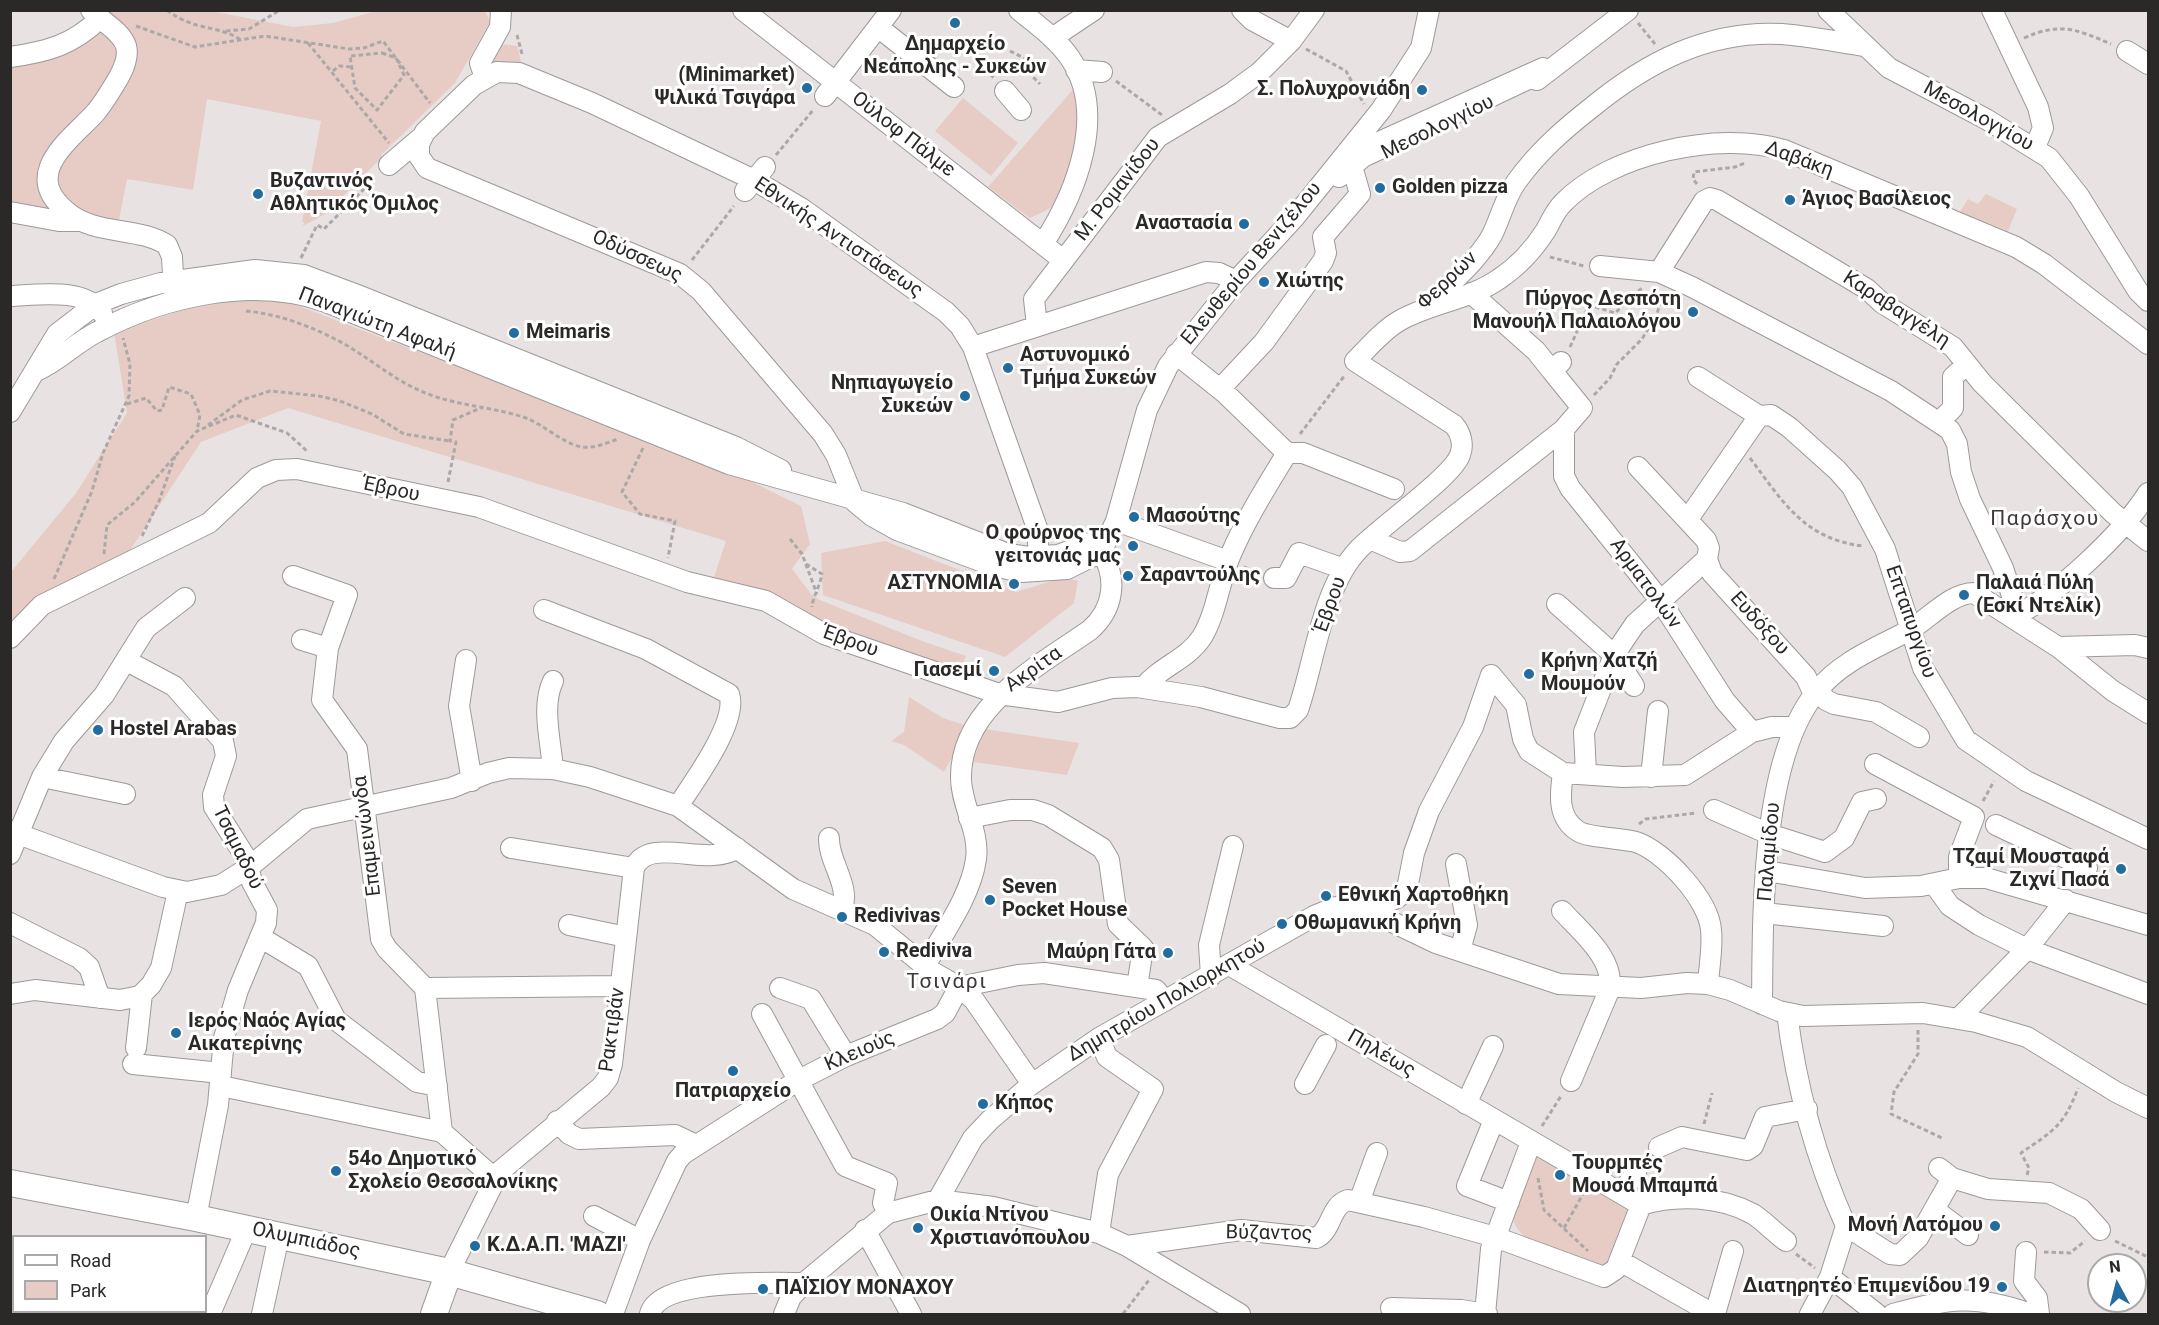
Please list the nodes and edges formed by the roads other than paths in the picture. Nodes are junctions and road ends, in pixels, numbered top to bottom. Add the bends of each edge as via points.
1 (501, 10) edge
2 (742, 10) edge
3 (891, 10) edge
4 (1019, 10) edge
5 (1094, 10) edge
6 (1242, 10) edge
7 (1314, 10) edge
8 (1429, 10) edge
9 (1828, 10) edge
10 (1992, 10) edge
11 (95, 15) edge
12 (1632, 16) edge
13 (878, 27) junction
14 (1052, 38) junction
15 (1291, 41) junction
16 (1585, 43) junction
17 (1864, 46) junction
18 (2127, 51) road end
19 (10, 57) edge
20 (2148, 63) edge
21 (1076, 69) junction
22 (1102, 72) road end
23 (485, 78) junction
24 (954, 87) dead end
25 (831, 89) junction
26 (1005, 91) dead end
27 (1021, 110) dead end
28 (1381, 110) junction
29 (1388, 130) junction
30 (422, 137) junction
31 (2035, 147) junction
32 (1350, 150) junction
33 (394, 161) road end
34 (1346, 175) junction
35 (10, 212) edge
36 (1294, 218) junction
37 (80, 221) junction
38 (1043, 244) junction
39 (1063, 260) junction
40 (1600, 266) road end
41 (1666, 275) junction
42 (173, 281) junction
43 (1236, 281) junction
44 (1471, 293) junction
45 (10, 296) edge
46 (2148, 301) edge
47 (175, 303) junction
48 (96, 304) junction
49 (1424, 310) junction
50 (113, 324) junction
51 (1037, 326) junction
52 (2148, 344) edge
53 (973, 347) junction
54 (1176, 354) junction
55 (1355, 361) joint
56 (1967, 364) junction
57 (36, 371) junction
58 (1698, 377) dead end
59 (1220, 389) junction
60 (10, 412) edge
61 (1759, 416) junction
62 (1940, 422) junction
63 (1564, 429) junction
64 (1287, 453) junction
65 (1638, 467) dead end
66 (816, 487) junction
67 (1394, 489) dead end
68 (2148, 493) edge
69 (855, 502) junction
70 (1688, 519) junction
71 (2126, 524) junction
72 (1108, 536) junction
73 (1370, 539) junction
74 (2148, 541) edge
75 (1039, 557) junction
76 (1707, 559) junction
77 (1228, 561) junction
78 (1344, 569) junction
79 (293, 576) dead end
80 (1274, 578) road end
81 (184, 598) dead end
82 (1660, 600) junction
83 (1557, 604) dead end
84 (544, 610) dead end
85 (2013, 617) junction
86 (1911, 629) junction
87 (10, 638) edge
88 (302, 640) dead end
89 (2058, 647) junction
90 (328, 648) junction
91 (2148, 648) edge
92 (1614, 655) junction
93 (466, 660) dead end
94 (127, 662) junction
95 (553, 681) dead end
96 (1634, 686) dead end
97 (1143, 688) junction
98 (1818, 690) junction
99 (999, 694) junction
100 (1658, 711) dead end
101 (2148, 713) edge
102 (1794, 728) junction
103 (1752, 732) junction
104 (1919, 737) dead end
105 (1875, 764) dead end
106 (554, 769) junction
107 (1563, 773) junction
108 (1586, 774) junction
109 (42, 777) junction
110 (1651, 777) junction
111 (472, 781) junction
112 (125, 794) dead end
113 (1876, 799) dead end
114 (366, 806) junction
115 (678, 806) junction
116 (1714, 810) road end
117 (969, 818) junction
118 (1996, 825) dead end
119 (14, 833) edge
120 (1769, 834) junction
121 (829, 838) dead end
122 (2148, 839) edge
123 (1233, 846) dead end
124 (737, 848) junction
125 (512, 849) dead end
126 (10, 854) edge
127 (1456, 864) dead end
128 (248, 868) junction
129 (634, 868) junction
130 (2087, 868) dead end
131 (1767, 871) junction
132 (1959, 878) junction
133 (1934, 884) junction
134 (178, 891) junction
135 (2066, 900) junction
136 (842, 909) junction
137 (1562, 911) dead end
138 (1372, 912) junction
139 (1764, 913) junction
140 (10, 923) edge
141 (569, 925) dead end
142 (2148, 925) edge
143 (1883, 926) dead end
144 (260, 937) junction
145 (626, 937) junction
146 (2027, 948) junction
147 (1460, 951) junction
148 (926, 966) junction
149 (1231, 966) junction
150 (1211, 976) junction
151 (1708, 984) junction
152 (619, 986) junction
153 (959, 987) junction
154 (425, 988) junction
155 (780, 988) dead end
156 (1610, 988) junction
157 (1152, 993) junction
158 (10, 994) edge
159 (142, 994) junction
160 (2148, 994) edge
161 (100, 998) junction
162 (1762, 1004) junction
163 (1787, 1013) junction
164 (762, 1014) dead end
165 (1959, 1018) junction
166 (1099, 1038) junction
167 (1326, 1045) dead end
168 (1493, 1046) dead end
169 (846, 1056) junction
170 (221, 1080) junction
171 (797, 1081) junction
172 (1571, 1081) dead end
173 (1032, 1084) junction
174 (1305, 1084) dead end
175 (436, 1086) junction
176 (1466, 1104) junction
177 (2148, 1108) edge
178 (1807, 1109) junction
179 (1494, 1120) junction
180 (557, 1121) junction
181 (442, 1132) junction
182 (1532, 1142) junction
183 (696, 1145) junction
184 (1659, 1147) dead end
185 (1377, 1153) dead end
186 (1635, 1173) dead end
187 (494, 1178) junction
188 (10, 1183) edge
189 (1621, 1193) junction
190 (10, 1195) edge
191 (938, 1200) junction
192 (1359, 1202) junction
193 (1509, 1202) junction
194 (1641, 1205) junction
195 (1935, 1210) junction
196 (888, 1213) junction
197 (594, 1215) dead end
198 (196, 1218) junction
199 (1845, 1226) junction
200 (865, 1230) junction
201 (2100, 1230) road end
202 (1099, 1233) junction
203 (245, 1234) junction
204 (1968, 1235) dead end
205 (1495, 1237) junction
206 (640, 1240) junction
207 (1786, 1241) road end
208 (278, 1242) junction
209 (1127, 1246) junction
210 (1733, 1251) dead end
211 (2026, 1252) road end
212 (1616, 1267) junction
213 (446, 1277) junction
214 (1830, 1277) junction
215 (804, 1283) junction
216 (1391, 1308) dead end
217 (210, 1314) edge
218 (262, 1314) edge
219 (434, 1314) edge
220 (555, 1314) edge
221 (597, 1314) edge
222 (613, 1314) edge
223 (650, 1314) edge
224 (784, 1314) edge
225 (911, 1314) edge
226 (1240, 1314) edge
227 (1486, 1314) edge
228 (1714, 1314) edge
229 (1810, 1314) edge
230 (1877, 1314) edge
231 (1893, 1314) edge
232 (2031, 1314) edge
233 (2039, 1314) edge

1 - 23 street via 501,23 480,63
2 - 25 street, Ούλοφ Πάλμε
3 - 13 street
4 - 14 street
5 - 14 street
6 - 15 street via 1252,20
7 - 15 street, Μ. Ρομανίδου
8 - 28 street, Ελευθερίου Βενιζέλου via 1421,48
9 - 17 street, Μεσολογγίου
10 - 31 street via 2040,113 2043,128
11 - 19 street via 78,38
11 - 37 street via 118,34 127,54 124,68 102,105 60,146 50,172 54,199
12 - 16 street, Μεσολογγίου
13 - 24 street
13 - 25 street
14 - 21 street
15 - 39 street, Μ. Ρομανίδου via 1260,72 1230,94 1158,137
16 - 29 street, Μεσολογγίου
16 - 34 street, Μεσολογγίου via 1542,77
17 - 31 street, Μεσολογγίου via 1901,76
17 - 49 street, Φερρών via 1790,35 1762,35 1707,43 1665,57 1610,92 1534,158 1514,184 1492,234
18 - 20 street
21 - 22 street
21 - 38 street via 1086,105 1083,148 1068,198
23 - 30 street
23 - 53 street, Εθνικής Αντιστάσεως via 505,71 528,75 755,179 946,312
25 - 38 street, Ούλοφ Πάλμε
26 - 27 street
28 - 29 street
28 - 32 street, Ελευθερίου Βενιζέλου
29 - 32 street, Μεσολογγίου
30 - 33 street
30 - 69 street, Οδύσσεως via 419,156 427,168 683,271 823,434 836,454
31 - 46 street, Μεσολογγίου via 2068,180
32 - 36 street, Ελευθερίου Βενιζέλου
34 - 34 street via 1363,157 1543,72 1543,68 1359,151
34 - 36 street, Μεσολογγίου
34 - 59 street via 1360,194 1323,237 1323,261 1264,342
35 - 37 street
36 - 43 street, Ελευθερίου Βενιζέλου
37 - 42 street via 165,243 172,257
38 - 39 street, Ούλοφ Πάλμε
39 - 51 street, Μ. Ρομανίδου via 1033,301
40 - 41 street
41 - 56 street, Καραβαγγέλη via 1704,201 1714,199 1867,289 1882,303 1950,344
41 - 62 street via 1891,391
42 - 47 street
42 - 48 street, Παναγιώτη Αφαλή via 139,288
42 - 66 street, Παναγιώτη Αφαλή via 255,270 316,279 736,447
43 - 51 street via 1206,272
43 - 54 street, Ελευθερίου Βενιζέλου
44 - 49 street, Δαβάκη
44 - 52 street, Δαβάκη via 1499,279 1535,244 1564,202 1610,170 1690,147 1762,145 2026,252
44 - 63 street via 1556,367 1582,408
45 - 48 street via 68,296
47 - 50 street, Παναγιώτη Αφαλή
47 - 66 street, Παναγιώτη Αφαλή via 274,289 320,299 729,464
48 - 50 street
48 - 57 street, Παναγιώτη Αφαλή via 57,334
49 - 55 street, Φερρών via 1390,327
50 - 57 street, Παναγιώτη Αφαλή
51 - 53 street
53 - 75 street, Εθνικής Αντιστάσεως via 1037,528
54 - 59 street
54 - 72 street, Ελευθερίου Βενιζέλου via 1147,410
55 - 73 street, Έβρου via 1454,425 1462,446 1449,471
56 - 62 street via 1953,377 1953,408
56 - 71 street, Καραβαγγέλη
57 - 60 street
58 - 61 street, Επταπυργίου
59 - 64 street
61 - 70 street
61 - 86 street, Επταπυργίου via 1771,415 1789,427 1852,487 1885,549
62 - 85 street via 1955,438 1970,499 2001,562 2015,605
63 - 73 street via 1410,551 1400,552
63 - 82 street, Αρματολών via 1564,472 1568,484
64 - 67 street via 1303,453
64 - 77 street
65 - 70 street, Ευδόξου
66 - 69 street, Παναγιώτη Αφαλή
68 - 71 street
69 - 72 street, Παναγιώτη Αφαλή via 888,526 1008,570 1035,572 1080,564
69 - 75 street, Παναγιώτη Αφαλή via 903,513 1008,554
70 - 76 street, Ευδόξου via 1708,544
71 - 74 street, Καραβαγγέλη
71 - 85 street via 2033,607
72 - 75 street, Παναγιώτη Αφαλή via 1064,554
72 - 77 street
72 - 99 street, Ακρίτα via 1113,582 1100,619
73 - 78 street, Έβρου
76 - 82 street
76 - 98 street, Ευδόξου via 1713,573 1806,677 1811,688
77 - 97 street via 1201,638
78 - 80 street via 1299,553 1286,578
78 - 97 street, Έβρου via 1319,635 1299,708 1292,716 1280,718 1201,697
79 - 90 street, Επαμεινώνδα via 347,595
81 - 94 street via 146,628
82 - 92 street via 1635,624
82 - 103 street, Αρματολών via 1725,701
83 - 92 street
84 - 115 street via 646,649 729,694 731,707 723,728
85 - 86 street, Παλαμίδου via 1972,593 1951,601
85 - 89 street
86 - 98 street, Παλαμίδου via 1851,661
86 - 122 street, Επταπυργίου via 1923,668 1966,740 2026,781
87 - 99 street, Έβρου via 42,604 209,523 257,478 287,469 479,507 698,585 766,601 831,637
88 - 90 street
89 - 91 street
89 - 101 street
90 - 114 street, Επαμεινώνδα via 322,700 356,746
92 - 96 street
92 - 108 street via 1584,732
93 - 111 street via 459,706
94 - 109 street via 64,741
94 - 128 street, Τσαμαδού via 174,686 223,741 226,756 213,803
95 - 106 street via 549,715
97 - 99 street, Έβρου via 1112,688 1058,702
98 - 102 street, Παλαμίδου
98 - 104 street, Ευδόξου via 1834,705 1876,712
99 - 117 street, Ακρίτα via 975,729 961,770
100 - 110 street
102 - 103 street via 1772,727
102 - 120 street, Παλαμίδου via 1772,805
103 - 110 street via 1685,775
105 - 132 street via 1974,818 1959,857
106 - 111 street via 509,768
106 - 115 street via 619,785
107 - 108 street
107 - 138 street via 1529,751 1516,705 1491,675 1473,727 1429,811 1414,853 1407,890
107 - 151 street via 1559,800 1566,819 1579,832 1639,843 1670,864 1700,900 1712,928
108 - 110 street
109 - 112 street
109 - 119 street
111 - 114 street
113 - 120 street via 1862,802 1844,838 1825,852
114 - 128 street via 307,819
114 - 154 street, Επαμεινώνδα via 381,939
115 - 124 street
116 - 120 street
117 - 148 street, Ακρίτα via 976,855 972,872
117 - 157 street via 1010,810 1038,812 1102,848 1110,862 1118,924 1150,955
118 - 130 street
119 - 126 street
119 - 134 street
120 - 131 street, Παλαμίδου
121 - 136 street via 844,897
123 - 150 street via 1209,945
124 - 129 street via 721,856 646,853
124 - 136 street via 793,889
125 - 129 street
127 - 147 street via 1467,925
128 - 134 street via 221,885
128 - 144 street, Τσαμαδού via 267,910
129 - 145 street, Ρακτιβάν
131 - 133 street via 1854,888
131 - 139 street, Παλαμίδου
132 - 133 street
132 - 135 street via 1986,878
133 - 146 street via 1957,912
134 - 159 street via 162,965
135 - 142 street
135 - 146 street
136 - 148 street via 876,925
137 - 156 street via 1603,960
138 - 147 street, Δημητρίου Πολιορκητού
138 - 149 street, Δημητρίου Πολιορκητού via 1350,906 1329,909
139 - 143 street
139 - 162 street, Παλαμίδου
140 - 161 street via 79,958 89,967
141 - 145 street
144 - 170 street, Τσαμαδού via 227,1026
144 - 175 street via 308,966 336,1020 417,1082
145 - 152 street, Ρακτιβάν
146 - 160 street
146 - 165 street
147 - 156 street, Δημητρίου Πολιορκητού via 1551,982
148 - 153 street
149 - 150 street, Δημητρίου Πολιορκητού
149 - 176 street, Πηλέως
150 - 157 street, Δημητρίου Πολιορκητού
151 - 156 street, Δημητρίου Πολιορκητού
151 - 162 street, Δημητρίου Πολιορκητού
152 - 154 street
152 - 180 street, Ρακτιβάν via 608,1078
153 - 157 street via 1044,973
153 - 169 street, Κλειούς via 945,1013 937,1019
153 - 173 street via 974,1000
154 - 175 street
155 - 169 street via 811,999
156 - 172 street
157 - 166 street, Δημητρίου Πολιορκητού
158 - 161 street via 51,990
159 - 161 street via 126,1000
159 - 170 street via 135,1056
162 - 163 street, Δημητρίου Πολιορκητού
163 - 165 street, Δημητρίου Πολιορκητού via 1818,1017 1923,1013
163 - 178 street via 1793,1059
164 - 171 street
165 - 177 street, Δημητρίου Πολιορκητού via 2027,1038
166 - 173 street, Δημητρίου Πολιορκητού
166 - 202 street via 1107,1057 1153,1089 1108,1173
167 - 174 street
168 - 176 street
169 - 171 street, Κλειούς
170 - 181 street
170 - 198 street, Τσαμαδού
171 - 183 street, Κλειούς
171 - 196 street via 845,1166 887,1183 883,1203
173 - 191 street, Δημητρίου Πολιορκητού via 973,1138
175 - 181 street
176 - 179 street, Πηλέως
178 - 184 street via 1765,1117 1753,1146 1747,1150 1680,1137
178 - 199 street via 1826,1181
179 - 182 street, Πηλέως
179 - 193 street via 1467,1186
180 - 183 street via 579,1139 675,1135
180 - 187 street, Ρακτιβάν
181 - 187 street
182 - 189 street, Πηλέως
182 - 193 street
183 - 206 street, Κλειούς via 677,1161
185 - 192 street
186 - 189 street
187 - 213 street, Ρακτιβάν
188 - 198 main road, Ολυμπιάδος
189 - 194 street, Πηλέως
190 - 203 main road, Ολυμπιάδος
191 - 196 street
191 - 202 street via 993,1207
192 - 205 street
192 - 209 street, Βύζαντος via 1348,1200 1339,1204 1323,1234 1316,1238 1241,1230
193 - 205 street
194 - 207 street via 1661,1198 1716,1201 1753,1214
194 - 212 street
195 - 199 street via 1912,1246 1900,1255 1890,1254
195 - 201 street via 1945,1173 1996,1190 2044,1191 2085,1212
195 - 204 street
196 - 200 street
197 - 206 street
198 - 203 main road, Ολυμπιάδος
199 - 214 street
200 - 215 street
200 - 225 street
202 - 209 street
203 - 208 main road, Ολυμπιάδος
203 - 217 street
205 - 212 street via 1599,1276
205 - 227 street
206 - 222 street, Κλειούς
208 - 213 main road, Ολυμπιάδος
208 - 218 street
209 - 226 street
210 - 228 street
211 - 233 street via 2024,1281 2037,1298
212 - 228 street
213 - 219 main road, Ρακτιβάν
213 - 220 main road, Ολυμπιάδος
213 - 221 main road, Ολυμπιάδος
214 - 229 street
214 - 230 street
215 - 223 street via 686,1288 658,1300
215 - 224 street via 791,1297
216 - 227 street
231 - 232 street via 1944,1301 1972,1299 1997,1302

